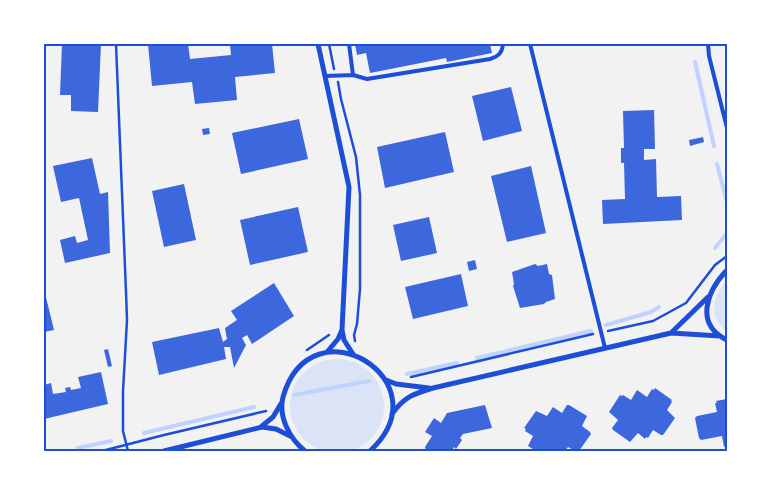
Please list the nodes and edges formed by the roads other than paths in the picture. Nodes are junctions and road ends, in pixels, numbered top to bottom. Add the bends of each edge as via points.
1 (318, 44) edge
2 (348, 44) edge
3 (503, 44) edge
4 (530, 44) edge
5 (708, 44) edge
6 (353, 75) junction
7 (325, 76) junction
8 (727, 128) edge
9 (727, 270) edge
10 (709, 296) junction
11 (342, 330) junction
12 (671, 333) junction
13 (720, 336) junction
14 (727, 340) edge
15 (605, 348) junction
16 (327, 353) junction
17 (353, 354) junction
18 (386, 380) junction
19 (432, 388) junction
20 (282, 401) junction
21 (392, 414) junction
22 (262, 427) junction
23 (290, 436) junction
24 (164, 451) edge
25 (305, 451) edge
26 (370, 451) edge

1 - 7 street
2 - 6 lane
3 - 6 lane via 498,56 490,59 367,79
4 - 15 lane
5 - 8 lane
6 - 7 lane
7 - 11 street via 349,187
9 - 10 street
10 - 12 street
10 - 13 street via 707,316
11 - 16 street
11 - 17 street
12 - 13 street
12 - 15 street
13 - 14 street
15 - 19 street
16 - 17 street
16 - 20 street via 311,359 297,370 287,384
17 - 18 street via 366,360
18 - 19 street
18 - 21 street via 392,397
19 - 21 street via 406,398
20 - 22 street via 273,417
20 - 23 street
21 - 26 street via 388,429
22 - 23 street
22 - 24 street
23 - 25 street

